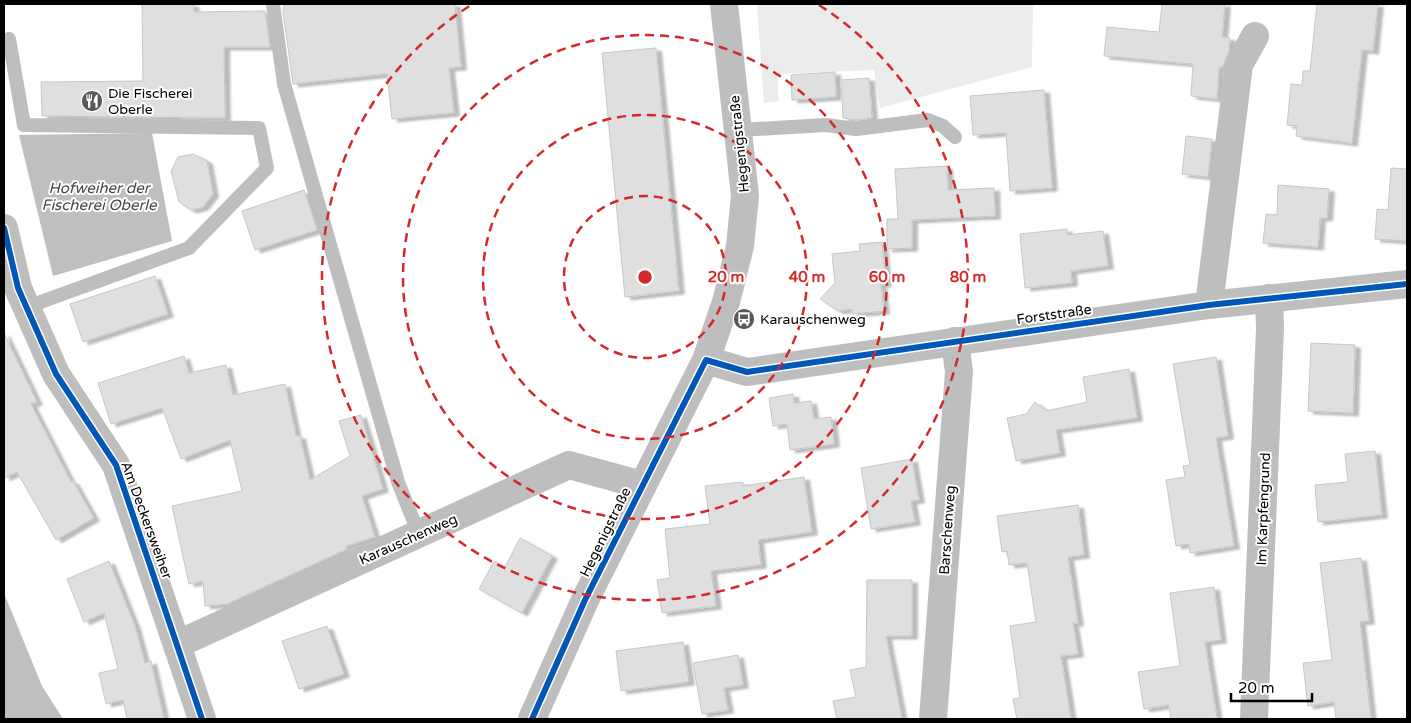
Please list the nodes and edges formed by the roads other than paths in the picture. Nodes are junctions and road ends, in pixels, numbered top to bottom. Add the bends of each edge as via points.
1 (273, 4) edge
2 (724, 4) edge
3 (1255, 36) dead end
4 (9, 39) dead end
5 (738, 130) junction
6 (955, 137) dead end
7 (4, 228) edge
8 (1407, 284) edge
9 (1269, 298) junction
10 (1209, 305) junction
11 (27, 307) junction
12 (956, 340) junction
13 (706, 360) junction
14 (642, 485) junction
15 (419, 534) junction
16 (178, 644) junction
17 (202, 719) edge
18 (532, 719) edge
19 (933, 719) edge
20 (1254, 719) edge

1 - 15 lane via 284,84 398,482
2 - 5 street, Hegenigstraße
3 - 10 street via 1239,65
4 - 11 lane via 24,124 259,128 267,168 189,248
5 - 6 lane via 826,125 856,129 928,120 943,126
5 - 13 street, Hegenigstraße via 745,196 740,246 726,302
7 - 11 street, Am Deckersweiher via 18,288
8 - 9 street, Forststraße
9 - 10 street, Forststraße
9 - 20 street, Im Karpfengrund
10 - 12 street, Forststraße
11 - 16 street, Am Deckersweiher via 56,374 116,465
12 - 13 street, Forststraße via 747,372
12 - 19 street, Barschenweg via 959,372
13 - 14 street, Hegenigstraße
14 - 15 street, Karauschenweg via 569,465
14 - 18 street, Hegenigstraße via 585,600
15 - 16 street, Karauschenweg
16 - 17 street, Am Deckersweiher

